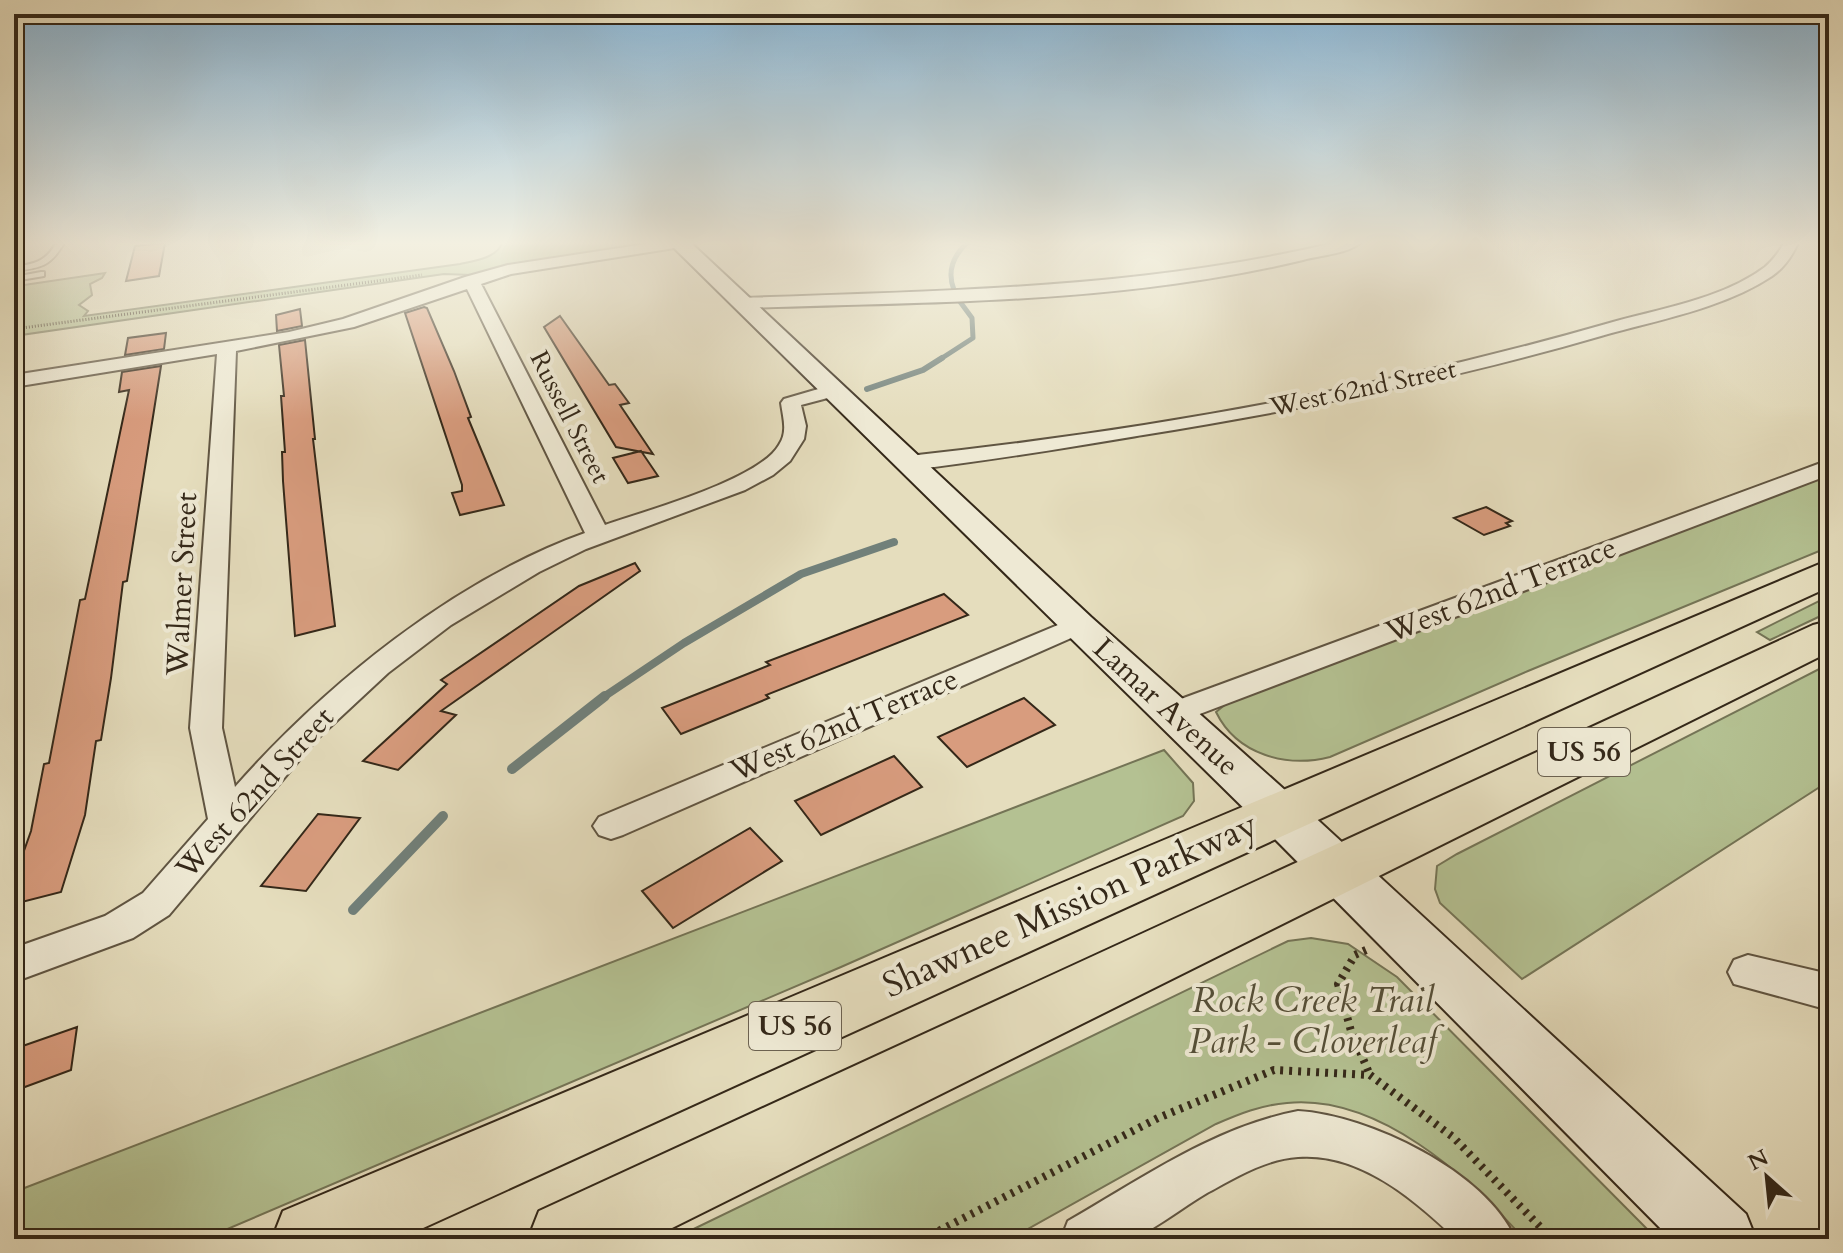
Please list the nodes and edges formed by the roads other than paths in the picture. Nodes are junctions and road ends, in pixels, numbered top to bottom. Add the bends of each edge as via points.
1 (410, 301) edge
2 (482, 301) edge
3 (776, 301) edge
4 (1695, 301) edge
5 (742, 303) joint
6 (227, 348) junction
7 (14, 381) edge
8 (832, 391) junction
9 (909, 463) junction
10 (1829, 467) edge
11 (598, 535) junction
12 (1829, 572) edge
13 (1077, 625) junction
14 (1829, 635) edge
15 (1173, 713) junction
16 (1279, 813) junction
17 (226, 822) junction
18 (611, 826) dead end
19 (1339, 869) junction
20 (14, 965) edge
21 (1748, 972) dead end
22 (1829, 992) edge
23 (311, 1239) edge
24 (567, 1239) edge
25 (1086, 1239) edge
26 (1490, 1239) edge
27 (1721, 1239) edge

1 - 6 street via 348,323
2 - 11 street, Russell Street
3 - 5 street
4 - 9 street, West 62nd Street via 1497,359 1347,393
5 - 8 street, Lamar Avenue
6 - 7 street
6 - 17 street, Walmer Street via 206,728
8 - 9 street, Lamar Avenue
8 - 11 street, West 62nd Street via 791,403 793,439 783,456 762,472
9 - 13 street, Lamar Avenue
10 - 15 street, West 62nd Terrace
11 - 17 street, West 62nd Street via 477,597 389,658 306,731
12 - 16 highway, Shawnee Mission Parkway / US 56
13 - 15 street, Lamar Avenue
13 - 18 street, West 62nd Terrace
14 - 19 highway, US 56
15 - 16 street, Lamar Avenue
16 - 19 street, Lamar Avenue
16 - 23 highway, Shawnee Mission Parkway / US 56
17 - 20 street, West 62nd Street via 165,895 135,919
19 - 24 highway, US 56
19 - 27 street, Lamar Avenue
21 - 22 street
25 - 26 street via 1254,1145 1298,1134 1344,1140 1415,1172

